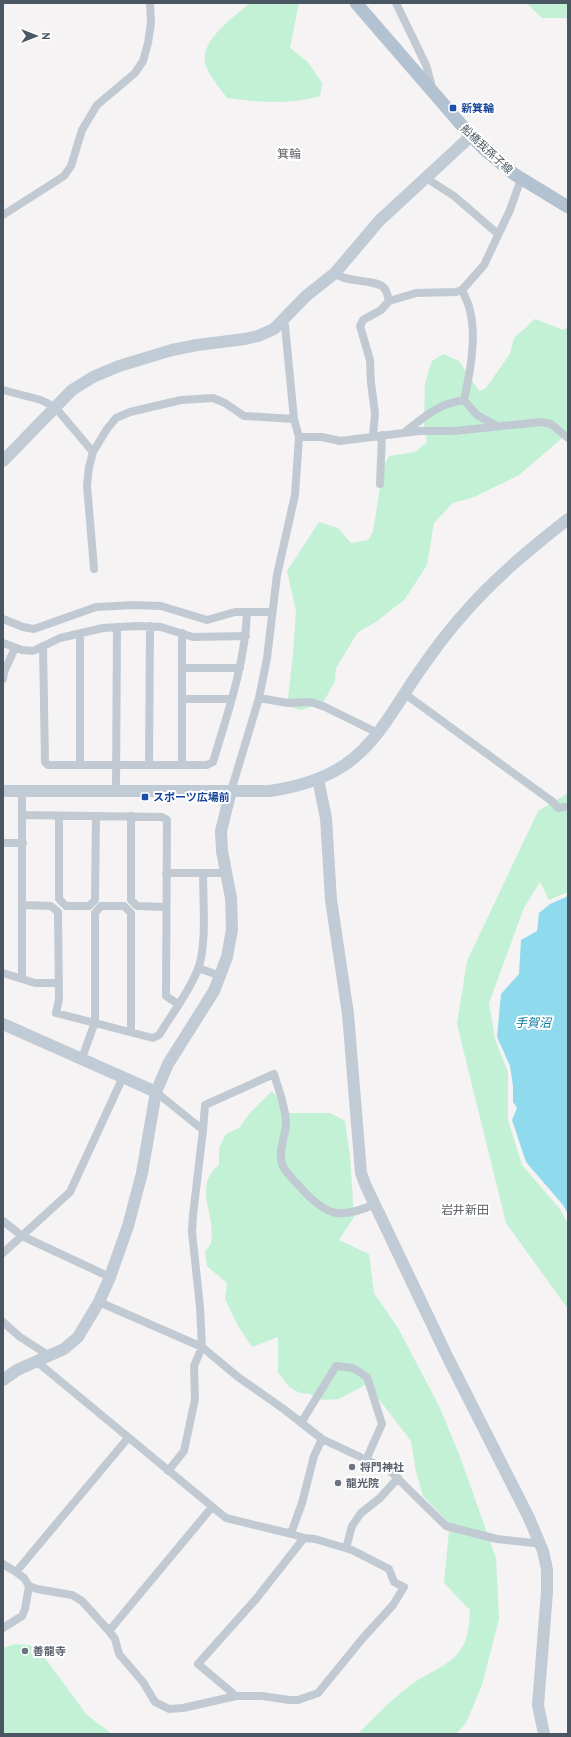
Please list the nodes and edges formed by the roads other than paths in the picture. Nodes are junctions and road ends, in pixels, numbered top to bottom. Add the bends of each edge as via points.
1 (150, 3) edge
2 (356, 3) edge
3 (396, 3) edge
4 (428, 86) junction
5 (471, 136) junction
6 (426, 178) junction
7 (522, 179) junction
8 (568, 207) edge
9 (3, 214) edge
10 (498, 234) junction
11 (335, 273) junction
12 (462, 290) junction
13 (389, 301) junction
14 (283, 320) junction
15 (3, 390) edge
16 (464, 400) junction
17 (55, 407) junction
18 (294, 419) junction
19 (498, 426) junction
20 (405, 433) junction
21 (382, 435) junction
22 (567, 435) edge
23 (373, 436) junction
24 (299, 437) junction
25 (93, 452) junction
26 (3, 461) edge
27 (380, 484) dead end
28 (568, 519) edge
29 (94, 568) dead end
30 (247, 612) junction
31 (272, 612) junction
32 (3, 619) edge
33 (116, 626) junction
34 (150, 626) junction
35 (182, 633) junction
36 (80, 634) junction
37 (246, 636) junction
38 (3, 643) edge
39 (43, 646) junction
40 (15, 648) junction
41 (182, 668) junction
42 (240, 668) junction
43 (3, 679) edge
44 (405, 694) junction
45 (259, 698) junction
46 (182, 699) junction
47 (231, 700) junction
48 (378, 734) junction
49 (149, 764) junction
50 (182, 764) junction
51 (80, 765) junction
52 (116, 765) junction
53 (318, 779) junction
54 (116, 790) junction
55 (3, 791) edge
56 (22, 791) junction
57 (231, 792) junction
58 (565, 807) dead end
59 (23, 815) junction
60 (59, 816) junction
61 (96, 816) junction
62 (131, 816) junction
63 (3, 843) edge
64 (23, 843) junction
65 (166, 873) junction
66 (203, 873) junction
67 (227, 873) junction
68 (23, 905) junction
69 (166, 907) junction
70 (198, 968) junction
71 (3, 973) edge
72 (221, 976) junction
73 (22, 979) junction
74 (59, 983) junction
75 (178, 1004) junction
76 (95, 1022) junction
77 (3, 1024) edge
78 (131, 1032) junction
79 (82, 1058) junction
80 (123, 1077) junction
81 (156, 1092) junction
82 (204, 1130) junction
83 (375, 1204) junction
84 (3, 1220) edge
85 (22, 1236) junction
86 (3, 1252) edge
87 (110, 1277) junction
88 (99, 1302) junction
89 (3, 1322) edge
90 (202, 1347) junction
91 (48, 1355) junction
92 (36, 1361) junction
93 (3, 1380) edge
94 (301, 1423) junction
95 (128, 1438) junction
96 (322, 1439) junction
97 (366, 1460) junction
98 (168, 1471) junction
99 (398, 1478) junction
100 (212, 1507) junction
101 (290, 1533) junction
102 (304, 1538) junction
103 (539, 1540) junction
104 (346, 1548) junction
105 (3, 1564) edge
106 (16, 1572) junction
107 (30, 1586) junction
108 (3, 1628) edge
109 (109, 1631) junction
110 (236, 1696) junction
111 (544, 1734) edge

1 - 9 street via 151,23 143,61 135,72 98,105 82,130 72,166 64,176
2 - 4 main road, 船橋我孫子線
3 - 4 street via 426,65 431,83
4 - 5 main road, 船橋我孫子線
5 - 6 street
5 - 7 main road, 船橋我孫子線
6 - 10 street via 454,196
6 - 11 street via 379,221
7 - 8 main road, 船橋我孫子線
7 - 10 street
10 - 12 street via 484,265
11 - 13 street via 356,281 381,285
11 - 14 street via 306,296
12 - 13 street via 416,293
12 - 16 street via 470,310 473,328
13 - 23 street via 381,310 363,320 360,326 370,360 375,413
14 - 17 street via 274,329 258,336 172,350 119,366 93,377 72,390
14 - 18 street
15 - 17 street via 41,400
16 - 19 street via 477,415
16 - 20 street via 450,402 433,410
17 - 25 street
17 - 26 street
18 - 24 street
18 - 25 street via 244,416 213,398 181,400 130,412 116,418 106,429
19 - 20 street
19 - 22 street via 542,422 551,424
20 - 21 street
21 - 23 street
21 - 27 street
23 - 24 street via 340,441 322,437
24 - 31 street via 295,495 277,575
25 - 29 street via 87,485
28 - 44 street via 484,592 438,645
30 - 31 street
30 - 32 street via 235,612 207,620 161,606 96,607 34,629 23,628
30 - 37 street
31 - 45 street
33 - 34 street
33 - 36 street
33 - 52 street
34 - 35 street
34 - 49 street
35 - 37 street via 194,637
35 - 41 street
36 - 39 street via 60,638
36 - 51 street
37 - 42 street
38 - 40 street
39 - 40 street via 33,651
39 - 51 street via 45,762 48,766
40 - 43 street
41 - 42 street
41 - 46 street
42 - 47 street
44 - 48 street
44 - 58 street via 558,808
45 - 48 street via 288,703 311,702
45 - 57 street
46 - 47 street
46 - 50 street
47 - 50 street via 213,762 207,765
48 - 53 street via 347,764
49 - 50 street
49 - 52 street
51 - 52 street
52 - 54 street
53 - 57 street via 270,791
53 - 83 street via 326,818 331,900 348,1014 362,1173
54 - 56 street
54 - 57 street
55 - 56 street
56 - 59 street
57 - 67 street via 222,831 222,851
59 - 60 street
59 - 64 street
60 - 61 street
60 - 61 street via 58,899 66,906 89,906 95,900
61 - 62 street
62 - 65 street via 162,817 167,820
62 - 69 street via 131,900 137,906
63 - 64 street
64 - 68 street
65 - 66 street
65 - 69 street
66 - 67 street
66 - 70 street via 202,949
67 - 72 street via 232,930
68 - 73 street
68 - 74 street via 51,906 58,912
69 - 75 street via 166,996
70 - 72 street
70 - 75 street
71 - 73 street
72 - 81 street via 207,1004 168,1064
73 - 74 street via 35,983
74 - 76 street via 56,1013
75 - 78 street via 159,1035 153,1038
76 - 78 street
76 - 78 street via 95,913 101,906 124,906 131,914
76 - 79 street
77 - 79 street
79 - 80 street
80 - 81 street
80 - 85 street via 70,1192
81 - 82 street
81 - 87 street via 142,1173 128,1226
82 - 83 street via 205,1105 274,1074 286,1124 282,1164 291,1177 315,1204 328,1211 343,1214 357,1212
82 - 90 street via 192,1232
83 - 103 street
84 - 85 street
85 - 86 street
85 - 87 street
87 - 88 street
88 - 90 street
88 - 91 street via 78,1337 64,1350
89 - 91 street via 20,1337
90 - 94 street
90 - 98 street via 194,1366 195,1399 184,1451
91 - 92 street
92 - 93 street
92 - 95 street
94 - 96 street
94 - 97 street via 336,1366 353,1368 367,1377 382,1424
95 - 98 street
95 - 106 street
96 - 97 street
96 - 101 street via 314,1456 302,1503
97 - 99 street via 387,1468
98 - 100 street
99 - 103 street via 446,1526 497,1539 534,1543
99 - 104 street via 380,1498 361,1513 352,1526
100 - 101 street via 226,1518
100 - 109 street
101 - 102 street
102 - 104 street
102 - 110 street via 256,1599 198,1664
103 - 111 street via 547,1577 538,1705
104 - 110 street via 389,1569 394,1582 404,1587 393,1605 318,1693 298,1700
105 - 106 street
106 - 107 street
107 - 108 street via 22,1616
107 - 109 street via 72,1595 82,1601
109 - 110 street via 115,1639 119,1654 143,1682 155,1702 162,1706 168,1709 183,1708

